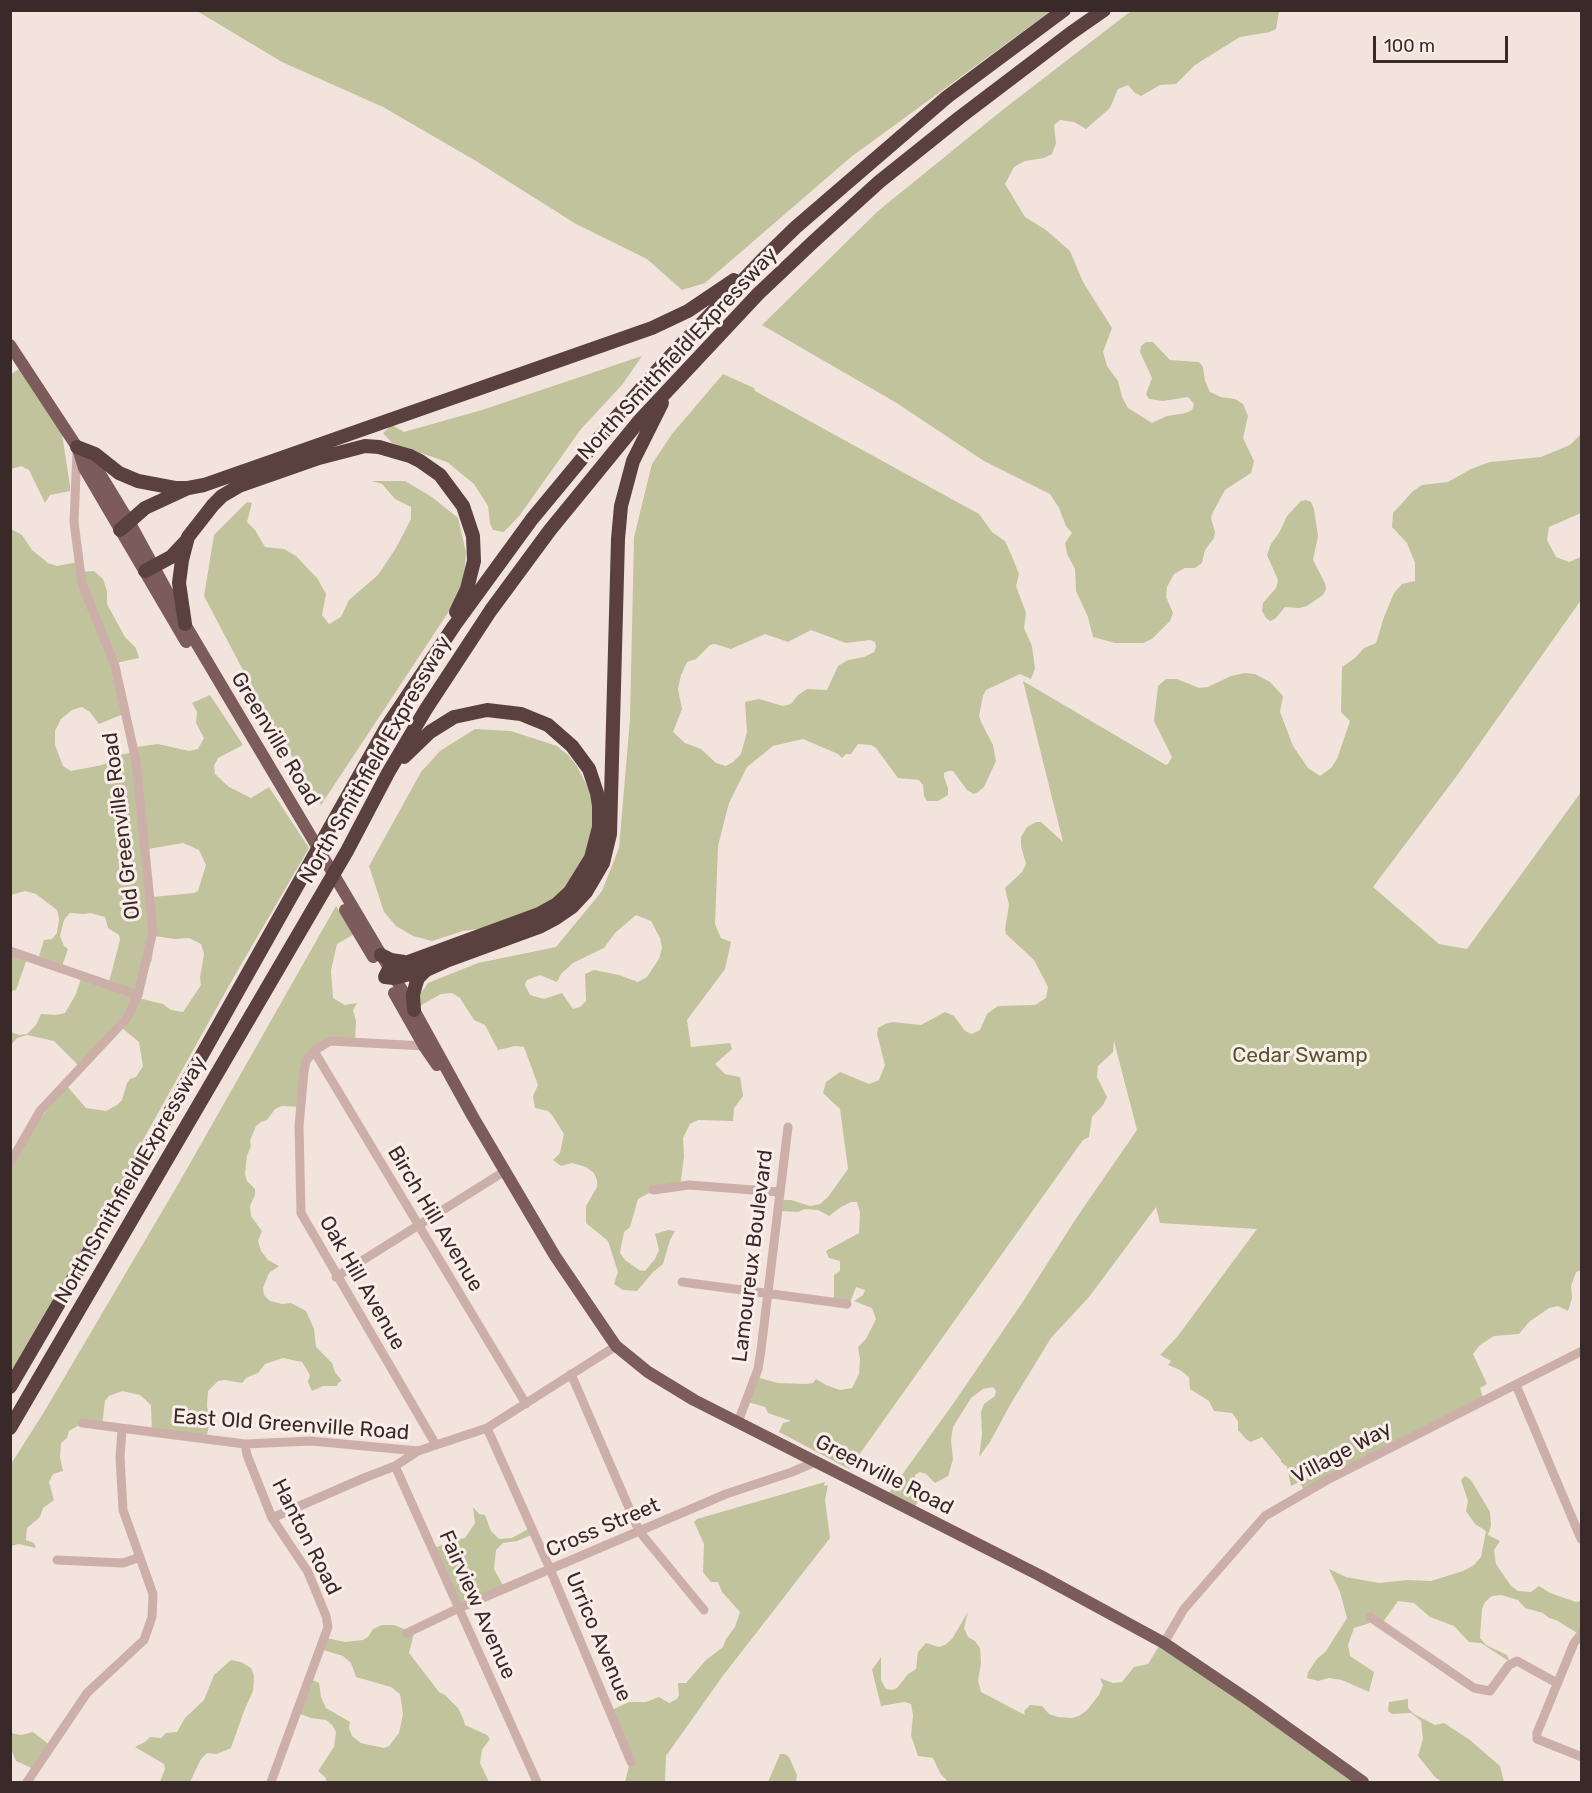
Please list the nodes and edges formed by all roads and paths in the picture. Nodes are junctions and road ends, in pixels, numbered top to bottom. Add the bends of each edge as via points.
1 (1064, 10) edge
2 (1104, 10) edge
3 (763, 259) junction
4 (10, 345) edge
5 (670, 389) junction
6 (77, 447) junction
7 (188, 488) junction
8 (125, 526) junction
9 (188, 537) junction
10 (150, 567) junction
11 (185, 624) junction
12 (435, 654) junction
13 (379, 790) junction
14 (10, 951) edge
15 (381, 955) junction
16 (406, 963) junction
17 (426, 970) junction
18 (389, 975) junction
19 (138, 994) junction
20 (414, 1010) junction
21 (424, 1046) junction
22 (315, 1051) junction
23 (473, 1117) junction
24 (788, 1127) dead end
25 (10, 1163) edge
26 (505, 1171) junction
27 (653, 1190) dead end
28 (779, 1192) junction
29 (418, 1227) junction
30 (336, 1276) junction
31 (682, 1282) dead end
32 (768, 1293) junction
33 (847, 1304) dead end
34 (615, 1346) junction
35 (1581, 1351) edge
36 (571, 1374) junction
37 (1516, 1385) junction
38 (10, 1387) edge
39 (526, 1404) junction
40 (738, 1422) junction
41 (82, 1423) dead end
42 (10, 1428) edge
43 (488, 1428) junction
44 (122, 1430) junction
45 (245, 1444) junction
46 (436, 1445) junction
47 (418, 1451) junction
48 (815, 1461) junction
49 (395, 1466) junction
50 (272, 1518) junction
51 (639, 1531) junction
52 (1581, 1539) edge
53 (140, 1557) junction
54 (57, 1560) dead end
55 (550, 1569) junction
56 (459, 1608) junction
57 (704, 1610) dead end
58 (1370, 1617) dead end
59 (1581, 1633) edge
60 (407, 1634) dead end
61 (1164, 1643) junction
62 (1557, 1683) junction
63 (1581, 1757) edge
64 (631, 1762) dead end
65 (27, 1782) edge
66 (271, 1782) edge
67 (537, 1782) edge
68 (1363, 1782) edge

1 - 3 highway, North Smithfield Expressway via 947,97
2 - 5 highway, North Smithfield Expressway via 879,182 758,294
3 - 7 highway via 688,311 652,328
3 - 12 highway, North Smithfield Expressway via 590,448 532,519
4 - 6 main road, Greenville Road
5 - 13 highway, North Smithfield Expressway via 593,475 522,567 426,710
5 - 17 highway via 633,461 621,506 610,834 603,863 586,892 556,918
6 - 7 highway via 95,454 129,478 156,486
6 - 8 main road, Greenville Road via 84,468
6 - 19 street, Old Greenville Road via 74,522 82,584 115,666 136,761 153,931
7 - 8 highway via 145,508
8 - 10 main road, Greenville Road
9 - 10 highway via 171,557
9 - 11 highway via 179,583
9 - 12 highway via 213,505 239,486 355,448 379,447 410,456 433,469 452,488 464,506 473,536 473,569 467,589
10 - 11 main road, Greenville Road
10 - 18 main road, Greenville Road
11 - 15 main road, Greenville Road
12 - 38 highway, North Smithfield Expressway via 386,728
13 - 16 highway via 430,732 454,717 487,710 520,714 548,725 582,757 597,793 599,827 595,848 587,868 563,898 539,914
13 - 42 highway, North Smithfield Expressway
14 - 19 street
15 - 16 highway
15 - 18 main road, Greenville Road
16 - 18 highway
17 - 18 highway
17 - 20 highway via 418,978 413,994
18 - 20 main road, Greenville Road
18 - 21 main road, Greenville Road
19 - 25 street, Old Greenville Road via 127,1018 40,1110
20 - 23 main road, Greenville Road
21 - 22 street via 336,1040
21 - 23 main road, Greenville Road
22 - 29 street, Birch Hill Avenue
22 - 30 street, Oak Hill Avenue via 304,1071 299,1126 301,1213
23 - 26 main road, Greenville Road
24 - 28 street, Lamoureux Boulevard
26 - 29 street
26 - 34 main road, Greenville Road
27 - 28 street via 689,1185
28 - 32 street, Lamoureux Boulevard
29 - 30 street
29 - 39 street, Birch Hill Avenue
30 - 46 street, Oak Hill Avenue
31 - 32 street
32 - 33 street
32 - 40 street, Lamoureux Boulevard via 758,1369
34 - 36 street, East Old Greenville Road
34 - 40 main road, Greenville Road via 667,1385
35 - 37 street, Village Way
36 - 39 street, East Old Greenville Road
36 - 51 street
37 - 52 street
37 - 61 street, Village Way via 1327,1480 1265,1516 1184,1610
39 - 43 street, East Old Greenville Road
40 - 48 main road, Greenville Road
41 - 44 street, East Old Greenville Road
43 - 46 street, East Old Greenville Road
43 - 55 street, Urrico Avenue
44 - 45 street, East Old Greenville Road
44 - 53 street via 123,1510
45 - 47 street, East Old Greenville Road via 311,1441
45 - 50 street, Hanton Road
46 - 47 street, East Old Greenville Road
47 - 49 street
48 - 51 street, Cross Street
48 - 61 main road, Greenville Road
49 - 50 street
49 - 56 street, Fairview Avenue
50 - 66 street, Hanton Road via 308,1572 328,1626
51 - 55 street, Cross Street
51 - 57 street
53 - 54 street via 123,1563
53 - 65 street via 153,1594 152,1617 144,1640 87,1693
55 - 56 street, Cross Street
55 - 64 street, Urrico Avenue
56 - 60 street, Cross Street
56 - 67 street, Fairview Avenue
58 - 62 street via 1474,1688 1490,1691 1509,1665 1517,1661
59 - 62 street
61 - 68 main road, Greenville Road
62 - 63 street via 1537,1738

